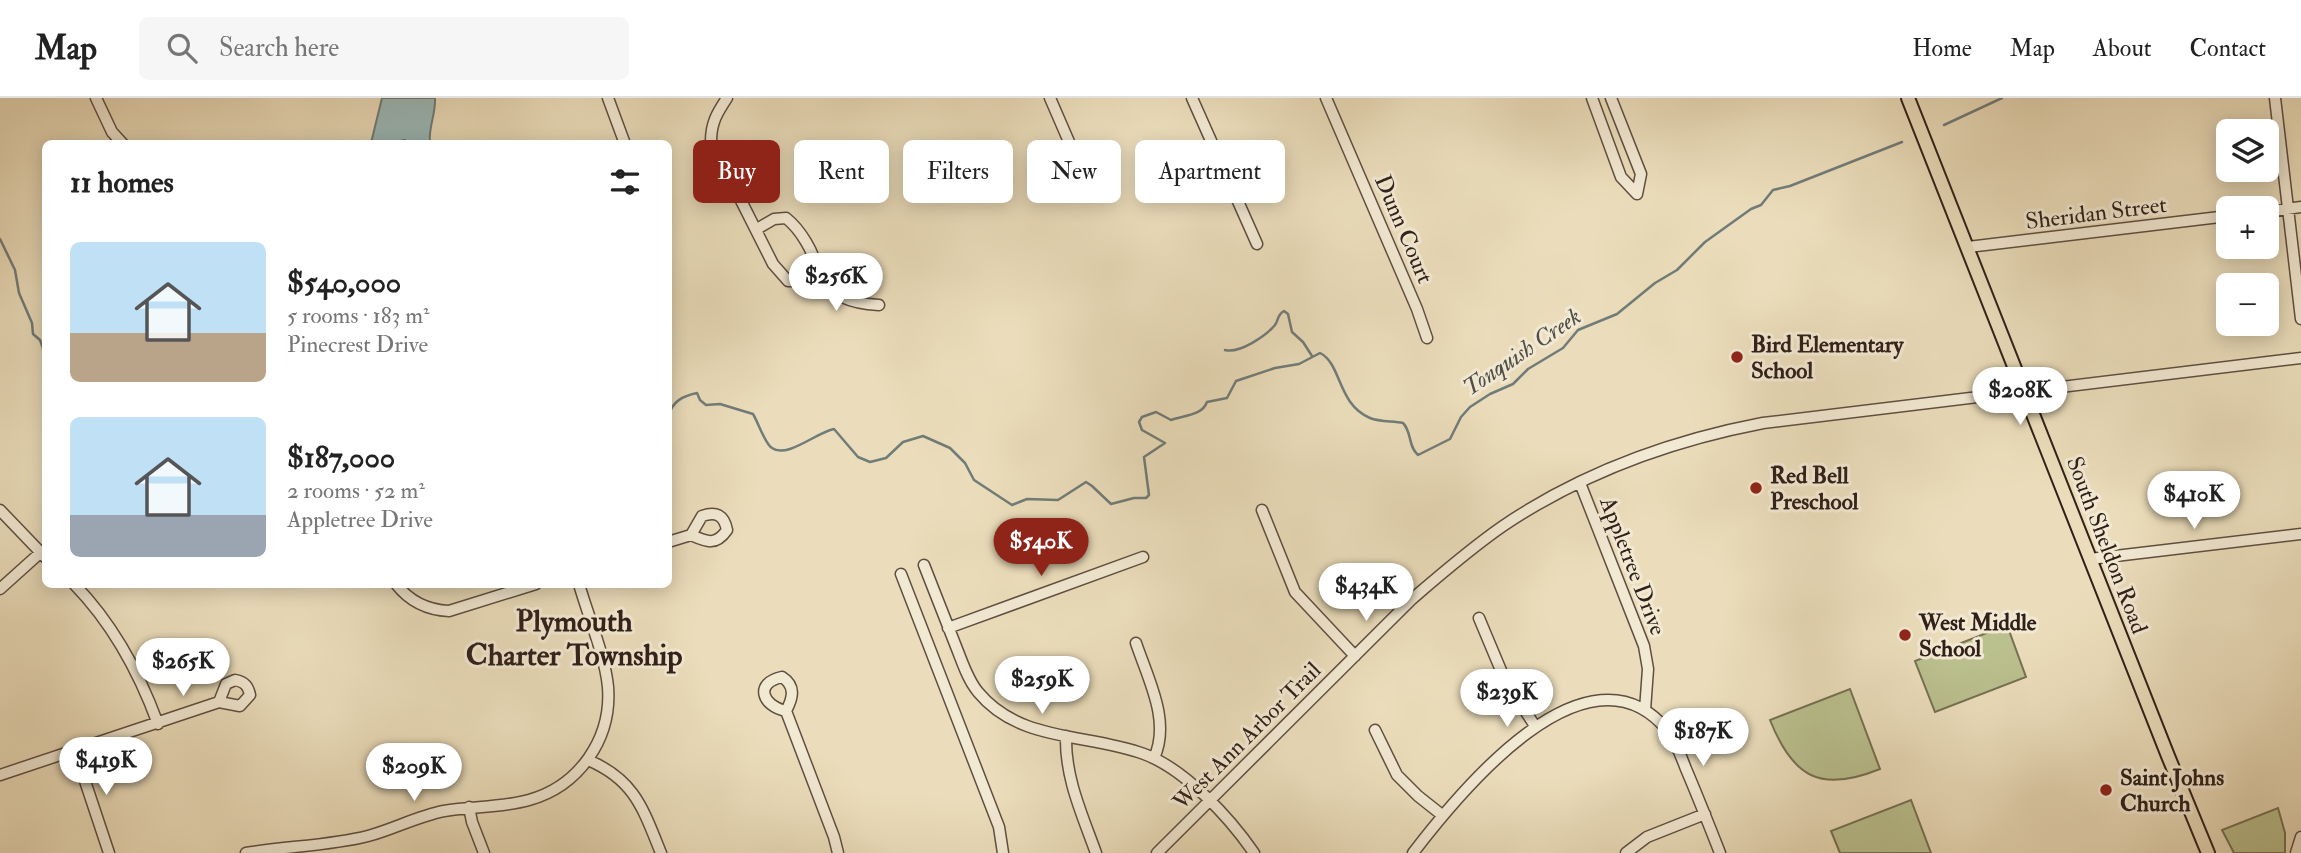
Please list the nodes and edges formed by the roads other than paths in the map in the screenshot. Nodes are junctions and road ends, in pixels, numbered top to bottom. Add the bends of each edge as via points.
1 (96, 98) edge
2 (608, 98) edge
3 (727, 98) edge
4 (1050, 98) edge
5 (1192, 98) edge
6 (1326, 98) edge
7 (1592, 98) edge
8 (1611, 98) edge
9 (1908, 98) edge
10 (2275, 98) edge
11 (119, 140) edge
12 (624, 140) edge
13 (1068, 140) edge
14 (2301, 207) edge
15 (2288, 209) junction
16 (2279, 210) edge
17 (2216, 217) edge
18 (757, 229) junction
19 (1256, 244) dead end
20 (1968, 247) junction
21 (813, 275) junction
22 (879, 305) dead end
23 (2301, 319) edge
24 (1427, 338) dead end
25 (2301, 358) edge
26 (2025, 391) junction
27 (1580, 483) junction
28 (0, 510) edge
29 (1262, 510) dead end
30 (2301, 534) edge
31 (691, 535) dead end
32 (672, 541) edge
33 (42, 555) edge
34 (42, 557) edge
35 (1143, 557) dead end
36 (2090, 559) junction
37 (924, 565) dead end
38 (901, 574) dead end
39 (77, 588) edge
40 (400, 588) edge
41 (523, 588) edge
42 (580, 588) edge
43 (0, 589) edge
44 (1479, 618) dead end
45 (948, 628) junction
46 (1136, 643) dead end
47 (1355, 656) junction
48 (219, 702) dead end
49 (1645, 710) junction
50 (786, 711) dead end
51 (158, 724) junction
52 (1535, 726) junction
53 (1374, 730) dead end
54 (1066, 736) junction
55 (75, 751) junction
56 (1154, 758) junction
57 (588, 760) junction
58 (0, 775) edge
59 (1208, 801) junction
60 (469, 807) junction
61 (1705, 814) junction
62 (1442, 816) junction
63 (2301, 837) edge
64 (319, 848) edge
65 (2296, 851) edge
66 (109, 853) edge
67 (247, 853) edge
68 (484, 853) edge
69 (661, 853) edge
70 (838, 853) edge
71 (1003, 853) edge
72 (1096, 853) edge
73 (1157, 853) edge
74 (1254, 853) edge
75 (1413, 853) edge
76 (1626, 853) edge
77 (1720, 853) edge
78 (2208, 853) edge

1 - 11 street
2 - 12 street
3 - 18 street via 715,115 711,141
4 - 13 street
5 - 19 street
6 - 24 street, Dunn Court
7 - 8 street via 1621,177 1637,194 1641,174
9 - 20 main road, South Sheldon Road
10 - 15 street
14 - 15 street
15 - 16 street
15 - 23 street
17 - 20 street, Sheridan Street
18 - 21 street via 788,281
18 - 21 street via 774,219 786,218 794,224 816,262
20 - 26 main road, South Sheldon Road
21 - 22 street via 840,298
25 - 26 street, West Ann Arbor Trail
26 - 27 street, West Ann Arbor Trail via 1730,429 1649,452
26 - 36 main road, South Sheldon Road
27 - 47 street, West Ann Arbor Trail via 1474,547 1412,599
27 - 49 street, Appletree Drive via 1644,646 1648,669
28 - 33 street
29 - 47 street via 1295,592
30 - 36 street
31 - 32 street
34 - 43 street
35 - 45 street
36 - 78 main road, South Sheldon Road
37 - 45 street
38 - 71 street via 999,827
39 - 51 street via 126,653
40 - 41 street via 419,604 449,611
42 - 57 street via 608,688 604,726
44 - 52 street via 1505,680
45 - 54 street via 971,682 993,707 1023,725
46 - 56 street via 1160,719 1161,741
47 - 59 street, West Ann Arbor Trail
48 - 51 street
49 - 52 street via 1595,702 1567,709
49 - 61 street via 1674,740
50 - 70 street
51 - 55 street
52 - 62 street via 1487,767
53 - 62 street via 1398,775
54 - 56 street
54 - 72 street via 1069,777
55 - 58 street
55 - 66 street
56 - 59 street
57 - 60 street via 570,780 543,796
57 - 69 street via 631,788
59 - 73 street, West Ann Arbor Trail
59 - 74 street
60 - 64 street
60 - 68 street
61 - 76 street via 1647,837
61 - 77 street
62 - 75 street
63 - 65 street
64 - 67 street

